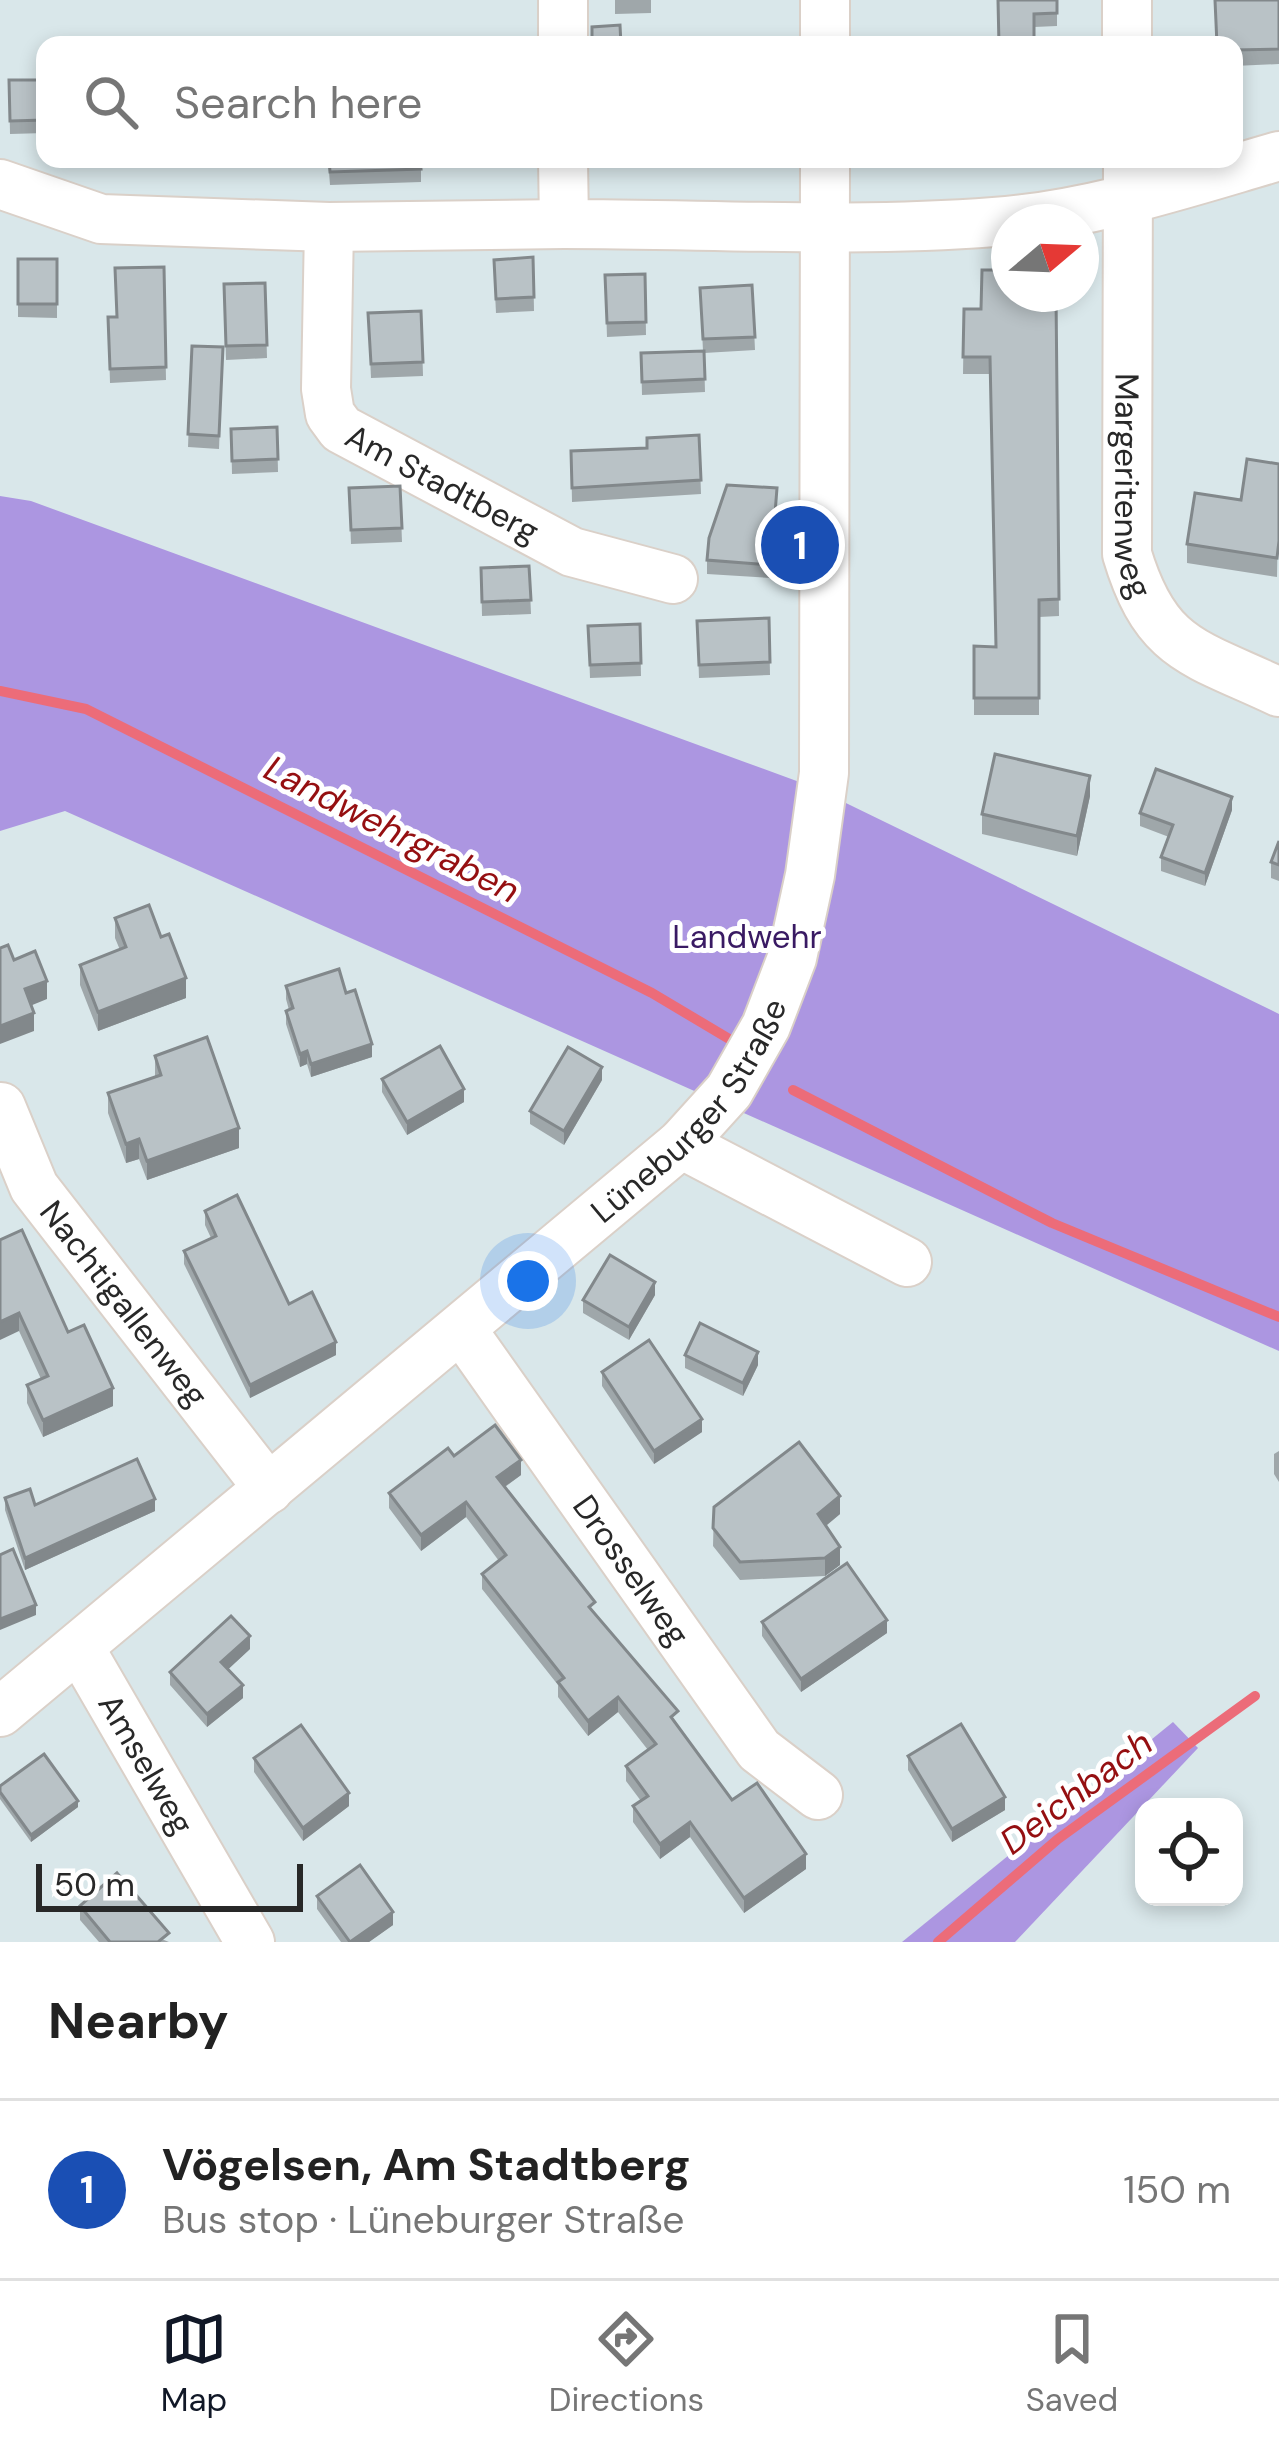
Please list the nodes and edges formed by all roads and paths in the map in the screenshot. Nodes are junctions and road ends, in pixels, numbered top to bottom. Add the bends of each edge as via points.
1 (563, 0) edge
2 (825, 0) edge
3 (1126, 0) edge
4 (563, 36) edge
5 (825, 36) edge
6 (1127, 36) edge
7 (1279, 156) edge
8 (1243, 161) edge
9 (563, 168) edge
10 (825, 168) edge
11 (1200, 168) edge
12 (1128, 179) edge
13 (0, 184) edge
14 (564, 224) junction
15 (824, 224) junction
16 (329, 227) junction
17 (674, 579) dead end
18 (1279, 692) edge
19 (1, 1107) edge
20 (681, 1144) junction
21 (907, 1262) dead end
22 (462, 1330) junction
23 (268, 1489) junction
24 (79, 1647) junction
25 (0, 1712) edge
26 (818, 1795) dead end
27 (250, 1942) edge

1 - 4 street
2 - 5 street
3 - 6 street
7 - 8 street
9 - 14 street
10 - 15 street, Lüneburger Straße
11 - 12 street
12 - 15 street via 993,222
12 - 18 street, Margeritenweg via 1132,571 1142,603 1171,640
13 - 16 street via 100,219
14 - 15 street
14 - 16 street
15 - 20 street, Lüneburger Straße via 824,773 810,875 766,1026 730,1091
16 - 17 street, Am Stadtberg via 326,388 341,429 572,552
19 - 23 street, Nachtigallenweg via 34,1187
20 - 21 street
20 - 22 street, Lüneburger Straße
22 - 23 street, Lüneburger Straße
22 - 26 street, Drosselweg via 759,1750
23 - 24 street, Lüneburger Straße
24 - 25 street, Lüneburger Straße
24 - 27 street, Amselweg

